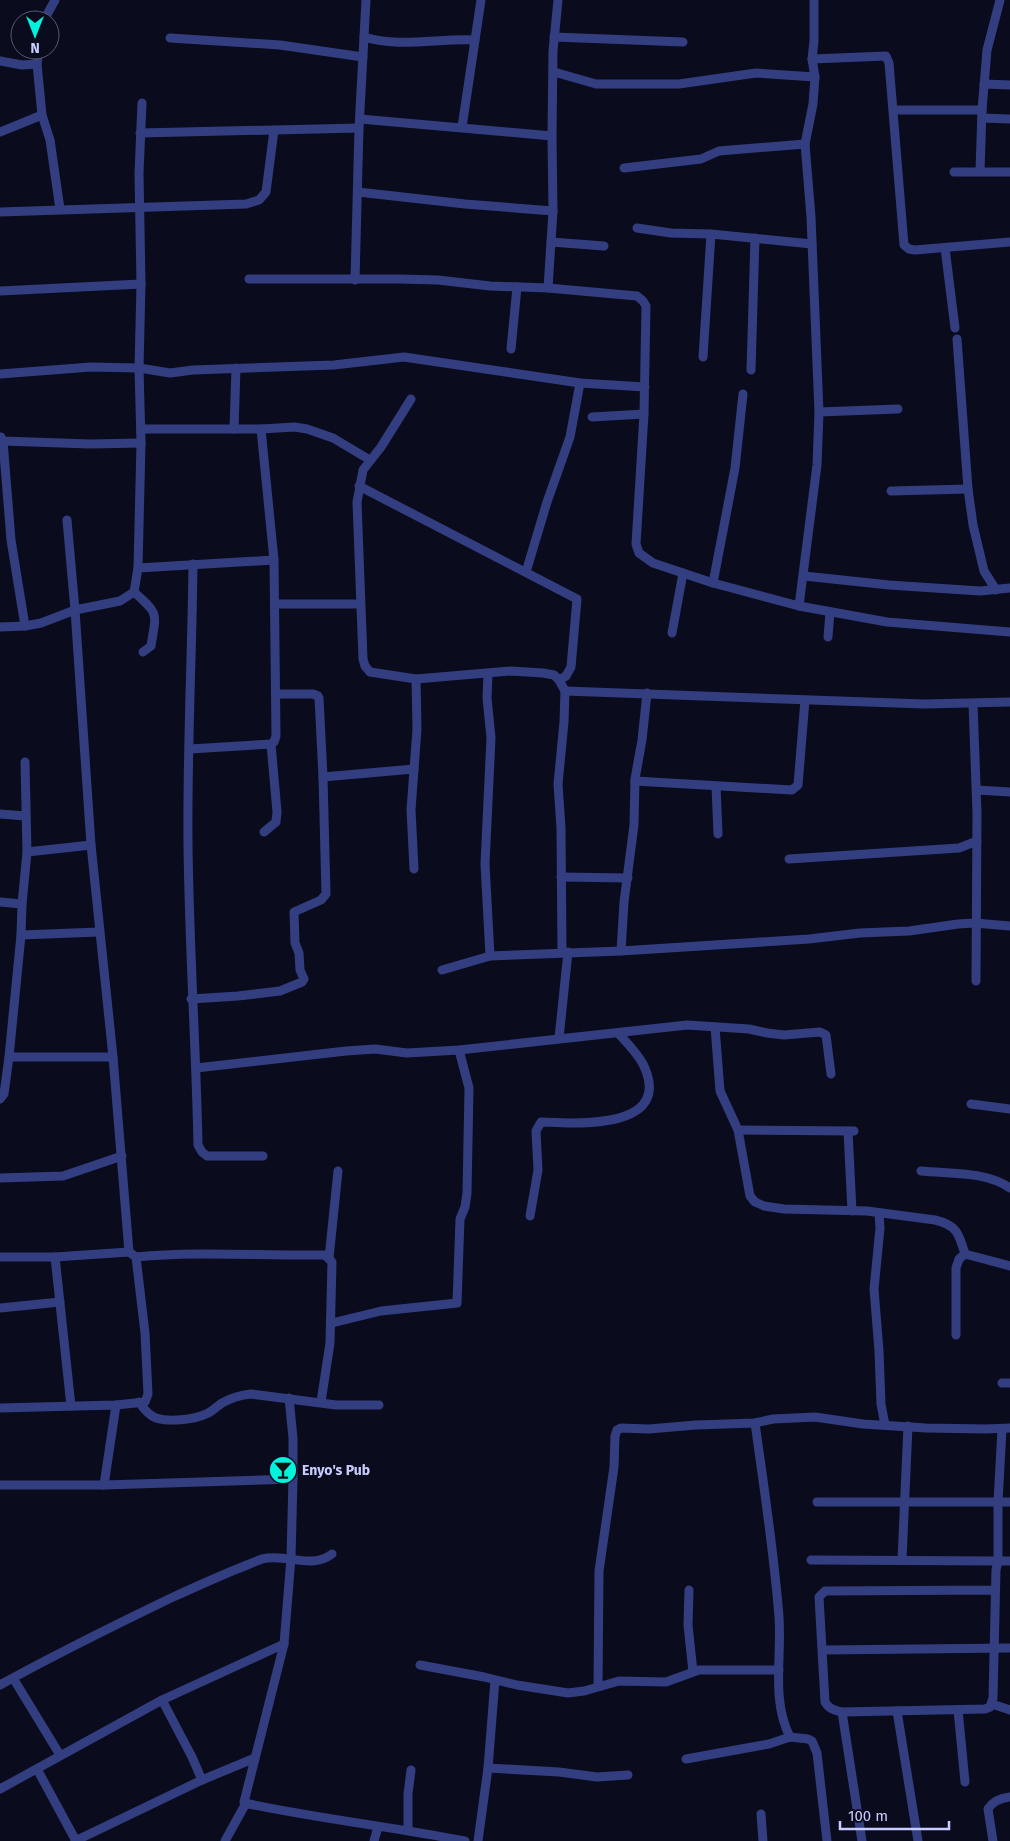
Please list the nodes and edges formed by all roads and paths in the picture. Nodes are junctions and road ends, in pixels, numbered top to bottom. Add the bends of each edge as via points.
1 (366, 0) edge
2 (481, 0) edge
3 (558, 0) edge
4 (814, 0) edge
5 (1000, 0) edge
6 (364, 37) junction
7 (554, 37) junction
8 (170, 38) dead end
9 (476, 40) junction
10 (683, 42) dead end
11 (362, 56) junction
12 (812, 59) junction
13 (38, 60) edge
14 (0, 61) edge
15 (37, 64) junction
16 (554, 72) junction
17 (815, 77) junction
18 (984, 84) junction
19 (1010, 85) edge
20 (142, 103) dead end
21 (894, 110) junction
22 (42, 114) junction
23 (982, 114) junction
24 (1010, 119) edge
25 (360, 124) junction
26 (462, 127) junction
27 (274, 130) junction
28 (0, 132) edge
29 (140, 134) junction
30 (552, 136) junction
31 (806, 144) junction
32 (624, 168) dead end
33 (980, 171) junction
34 (954, 172) dead end
35 (1010, 172) edge
36 (358, 192) junction
37 (139, 208) junction
38 (60, 209) junction
39 (553, 210) junction
40 (0, 212) edge
41 (637, 228) dead end
42 (711, 234) junction
43 (754, 238) junction
44 (551, 242) junction
45 (1010, 242) edge
46 (812, 244) junction
47 (604, 246) dead end
48 (945, 248) junction
49 (249, 279) dead end
50 (355, 280) junction
51 (141, 284) junction
52 (516, 287) junction
53 (548, 288) junction
54 (0, 292) edge
55 (955, 328) dead end
56 (957, 339) dead end
57 (511, 349) dead end
58 (703, 357) dead end
59 (139, 368) junction
60 (236, 368) junction
61 (751, 370) dead end
62 (0, 374) edge
63 (580, 382) junction
64 (645, 387) junction
65 (743, 394) dead end
66 (411, 399) dead end
67 (898, 409) dead end
68 (820, 412) junction
69 (644, 414) junction
70 (592, 417) dead end
71 (140, 430) junction
72 (234, 430) junction
73 (261, 430) junction
74 (2, 438) edge
75 (141, 443) junction
76 (370, 460) junction
77 (359, 486) junction
78 (968, 489) junction
79 (891, 491) dead end
80 (67, 520) dead end
81 (274, 560) junction
82 (193, 564) junction
83 (138, 568) junction
84 (984, 571) junction
85 (526, 572) junction
86 (683, 573) junction
87 (804, 576) junction
88 (713, 583) junction
89 (1010, 588) edge
90 (996, 590) junction
91 (980, 591) junction
92 (134, 592) junction
93 (275, 604) junction
94 (360, 604) junction
95 (799, 606) junction
96 (75, 610) junction
97 (830, 612) junction
98 (25, 626) junction
99 (0, 627) edge
100 (1010, 632) edge
101 (672, 633) dead end
102 (828, 637) dead end
103 (143, 652) dead end
104 (488, 674) junction
105 (416, 679) junction
106 (559, 680) junction
107 (564, 691) junction
108 (647, 693) junction
109 (276, 694) junction
110 (805, 700) junction
111 (1010, 702) edge
112 (973, 704) junction
113 (270, 744) junction
114 (190, 749) junction
115 (25, 762) dead end
116 (414, 769) junction
117 (323, 777) junction
118 (635, 781) junction
119 (716, 786) junction
120 (976, 790) junction
121 (1010, 792) edge
122 (0, 814) edge
123 (25, 816) junction
124 (264, 832) dead end
125 (718, 834) dead end
126 (977, 841) junction
127 (91, 845) junction
128 (27, 852) junction
129 (790, 858) dead end
130 (414, 869) dead end
131 (561, 877) junction
132 (628, 878) junction
133 (0, 902) edge
134 (22, 904) junction
135 (975, 923) junction
136 (1010, 926) edge
137 (99, 932) junction
138 (21, 935) junction
139 (621, 951) junction
140 (565, 952) junction
141 (490, 956) junction
142 (442, 970) dead end
143 (976, 980) dead end
144 (191, 999) junction
145 (715, 1027) junction
146 (619, 1034) junction
147 (559, 1038) junction
148 (0, 1044) edge
149 (10, 1045) junction
150 (460, 1050) junction
151 (113, 1056) junction
152 (9, 1057) junction
153 (196, 1068) junction
154 (831, 1074) dead end
155 (0, 1099) edge
156 (970, 1104) dead end
157 (1010, 1109) edge
158 (738, 1130) junction
159 (122, 1156) junction
160 (263, 1156) dead end
161 (338, 1171) dead end
162 (921, 1171) dead end
163 (0, 1178) edge
164 (1010, 1188) edge
165 (852, 1210) junction
166 (879, 1213) junction
167 (530, 1216) dead end
168 (132, 1254) junction
169 (966, 1254) junction
170 (55, 1256) junction
171 (0, 1257) edge
172 (329, 1258) junction
173 (1010, 1266) edge
174 (60, 1302) junction
175 (0, 1308) edge
176 (332, 1323) junction
177 (956, 1335) dead end
178 (289, 1398) junction
179 (138, 1402) junction
180 (321, 1402) junction
181 (116, 1405) junction
182 (379, 1405) dead end
183 (71, 1406) junction
184 (0, 1408) edge
185 (755, 1423) junction
186 (885, 1425) junction
187 (908, 1426) junction
188 (1006, 1429) edge
189 (293, 1479) junction
190 (0, 1485) edge
191 (104, 1485) junction
192 (817, 1502) dead end
193 (905, 1502) junction
194 (998, 1502) junction
195 (1010, 1502) edge
196 (332, 1554) dead end
197 (291, 1558) junction
198 (811, 1560) dead end
199 (902, 1560) junction
200 (998, 1561) junction
201 (1010, 1561) edge
202 (689, 1590) dead end
203 (994, 1590) junction
204 (284, 1644) junction
205 (1010, 1648) edge
206 (994, 1649) junction
207 (823, 1650) junction
208 (420, 1665) dead end
209 (779, 1670) junction
210 (693, 1672) junction
211 (13, 1678) junction
212 (495, 1680) junction
213 (0, 1685) edge
214 (598, 1686) junction
215 (162, 1700) junction
216 (992, 1704) junction
217 (958, 1710) junction
218 (1010, 1710) edge
219 (897, 1711) junction
220 (842, 1712) junction
221 (790, 1737) junction
222 (60, 1756) junction
223 (255, 1758) junction
224 (686, 1760) dead end
225 (488, 1768) junction
226 (37, 1769) junction
227 (411, 1770) dead end
228 (628, 1774) dead end
229 (202, 1780) junction
230 (965, 1782) dead end
231 (0, 1789) edge
232 (1010, 1797) edge
233 (246, 1803) junction
234 (761, 1814) dead end
235 (378, 1826) junction
236 (408, 1830) junction
237 (76, 1841) edge
238 (225, 1841) edge
239 (374, 1841) edge
240 (465, 1841) edge
241 (478, 1841) edge
242 (764, 1841) edge
243 (827, 1841) edge
244 (862, 1841) edge
245 (918, 1841) edge
246 (993, 1841) edge

1 - 6 street
2 - 9 street
3 - 7 street
4 - 12 street
5 - 18 street via 987,50
6 - 9 street via 386,42
6 - 11 street
7 - 10 street
7 - 16 street
8 - 11 street via 280,45
9 - 26 street
11 - 25 street
12 - 17 street
12 - 21 street via 886,56 890,63
13 - 15 street
14 - 15 street
15 - 22 street
16 - 17 street via 596,84 679,84 756,73
16 - 30 street
17 - 31 street
18 - 19 street
18 - 23 street
20 - 29 street
21 - 23 street
21 - 48 street via 904,245 915,250
22 - 28 street
22 - 38 street via 50,140
23 - 24 street
23 - 33 street
25 - 26 street
25 - 27 street
25 - 36 street
26 - 30 street
27 - 29 street
27 - 37 street via 266,192 259,200 246,204
29 - 37 street
30 - 39 street
31 - 32 street via 719,151 701,159
31 - 46 street
33 - 34 street
33 - 35 street
36 - 39 street
36 - 50 street
37 - 38 street
37 - 51 street
38 - 40 street
39 - 44 street
41 - 42 street
42 - 43 street
42 - 58 street
43 - 46 street
43 - 61 street
44 - 47 street
44 - 53 street
45 - 48 street
46 - 68 street
48 - 55 street
49 - 50 street
50 - 52 street via 438,280
51 - 54 street
51 - 59 street
52 - 53 street
52 - 57 street
53 - 64 street via 637,296 643,301 646,306
56 - 78 street
59 - 60 street via 170,373
59 - 62 street via 91,367
59 - 71 street
60 - 63 street via 334,366 404,357
60 - 72 street
63 - 64 street
63 - 85 street via 570,437
64 - 69 street
65 - 88 street via 736,468
66 - 76 street
67 - 68 street
68 - 87 street
69 - 70 street
69 - 86 street via 636,544 639,553 653,563
71 - 72 street
71 - 75 street
72 - 73 street
73 - 76 street via 307,429 333,438
73 - 81 street
74 - 75 street via 90,444
74 - 98 street via 11,540
75 - 83 street
76 - 77 street via 363,470
77 - 85 street
77 - 94 street
78 - 79 street
78 - 84 street
80 - 96 street
81 - 82 street
81 - 93 street
82 - 83 street
82 - 114 street
83 - 92 street
84 - 90 street
84 - 91 street
85 - 106 street via 577,599 571,667
86 - 88 street
86 - 101 street
87 - 91 street
87 - 95 street
88 - 95 street
89 - 90 street
90 - 91 street
92 - 96 street via 120,601
92 - 103 street via 152,608 154,614 151,646
93 - 94 street
93 - 109 street
94 - 105 street via 364,666 376,674
95 - 97 street
96 - 98 street
96 - 127 street
97 - 100 street via 887,622
97 - 102 street
98 - 99 street
104 - 105 street
104 - 106 street via 543,672
104 - 141 street via 486,698 491,738 485,864
105 - 116 street
106 - 107 street
107 - 108 street
107 - 131 street via 558,784
108 - 110 street
108 - 118 street
109 - 113 street via 276,736
109 - 117 street via 318,696
110 - 112 street
110 - 119 street via 796,788
111 - 112 street
112 - 120 street
113 - 114 street
113 - 124 street via 277,812 276,822
114 - 144 street
115 - 123 street
116 - 117 street
116 - 130 street via 411,810
117 - 144 street via 326,894 321,900 294,912 294,943 304,979 280,992
118 - 119 street
118 - 132 street
119 - 125 street
120 - 121 street
120 - 126 street
122 - 123 street
123 - 128 street
126 - 129 street via 959,848
126 - 135 street
127 - 128 street
127 - 137 street
128 - 134 street
131 - 132 street
131 - 140 street
132 - 139 street
133 - 134 street
134 - 138 street
135 - 136 street
135 - 139 street via 809,939
135 - 143 street
137 - 138 street
137 - 151 street
138 - 149 street
139 - 140 street
140 - 141 street
140 - 147 street
141 - 142 street
144 - 153 street
145 - 146 street via 687,1026
145 - 154 street via 784,1035 820,1032 826,1035
145 - 158 street via 720,1091
146 - 147 street
146 - 167 street via 643,1064 650,1093 646,1102 636,1112 624,1117 572,1123 541,1122 536,1131 538,1170
147 - 150 street
148 - 149 street
149 - 152 street
150 - 153 street via 407,1053 375,1049
150 - 176 street via 469,1088 467,1193 460,1219 457,1303 381,1311
151 - 152 street
151 - 159 street
152 - 155 street via 4,1094
153 - 160 street via 198,1146 202,1152 207,1156
156 - 157 street
158 - 165 street via 750,1196 755,1202 784,1209
158 - 165 street via 851,1131
159 - 163 street via 63,1176
159 - 168 street
161 - 172 street
162 - 164 street via 988,1178
165 - 166 street
166 - 169 street via 945,1222 957,1232
166 - 186 street via 874,1289
168 - 170 street
168 - 172 street via 325,1255
168 - 179 street via 145,1333 148,1394 145,1402
169 - 173 street
169 - 177 street via 959,1259 956,1268
170 - 171 street
170 - 174 street
172 - 176 street via 332,1262
174 - 175 street
174 - 183 street
176 - 180 street
178 - 179 street via 257,1394 239,1396 208,1414 187,1419 156,1418
178 - 180 street
178 - 189 street
179 - 181 street
180 - 182 street
181 - 183 street
181 - 191 street
183 - 184 street
185 - 186 street via 788,1417 815,1417
185 - 209 street via 777,1590
185 - 214 street via 617,1430 599,1571
186 - 187 street
187 - 188 street
187 - 193 street
188 - 194 street
189 - 191 street
189 - 197 street
190 - 191 street
192 - 193 street
193 - 194 street
193 - 199 street
194 - 195 street
194 - 200 street
196 - 197 street via 316,1561
197 - 204 street
197 - 211 street via 262,1560 203,1583
198 - 199 street
199 - 200 street
200 - 201 street
200 - 203 street
202 - 210 street via 688,1625
203 - 206 street
203 - 207 street via 825,1591 820,1597
204 - 215 street
204 - 223 street
205 - 206 street
206 - 207 street
206 - 216 street
207 - 220 street via 827,1706
208 - 212 street
209 - 210 street
209 - 221 street via 784,1721
210 - 214 street via 666,1682 619,1681
211 - 213 street
211 - 222 street
212 - 214 street via 568,1693
212 - 225 street
215 - 222 street
215 - 229 street
216 - 217 street via 985,1709
216 - 218 street
217 - 219 street
217 - 230 street
219 - 220 street
219 - 245 street
220 - 244 street
221 - 224 street
221 - 243 street via 808,1739 815,1745
222 - 226 street
223 - 229 street
223 - 233 street via 244,1800
225 - 228 street via 597,1777
225 - 241 street
226 - 231 street
226 - 237 street
227 - 236 street
229 - 237 street
232 - 246 street via 992,1802 988,1809
233 - 235 street via 306,1816
233 - 238 street
234 - 242 street
235 - 236 street
235 - 239 street
236 - 240 street

